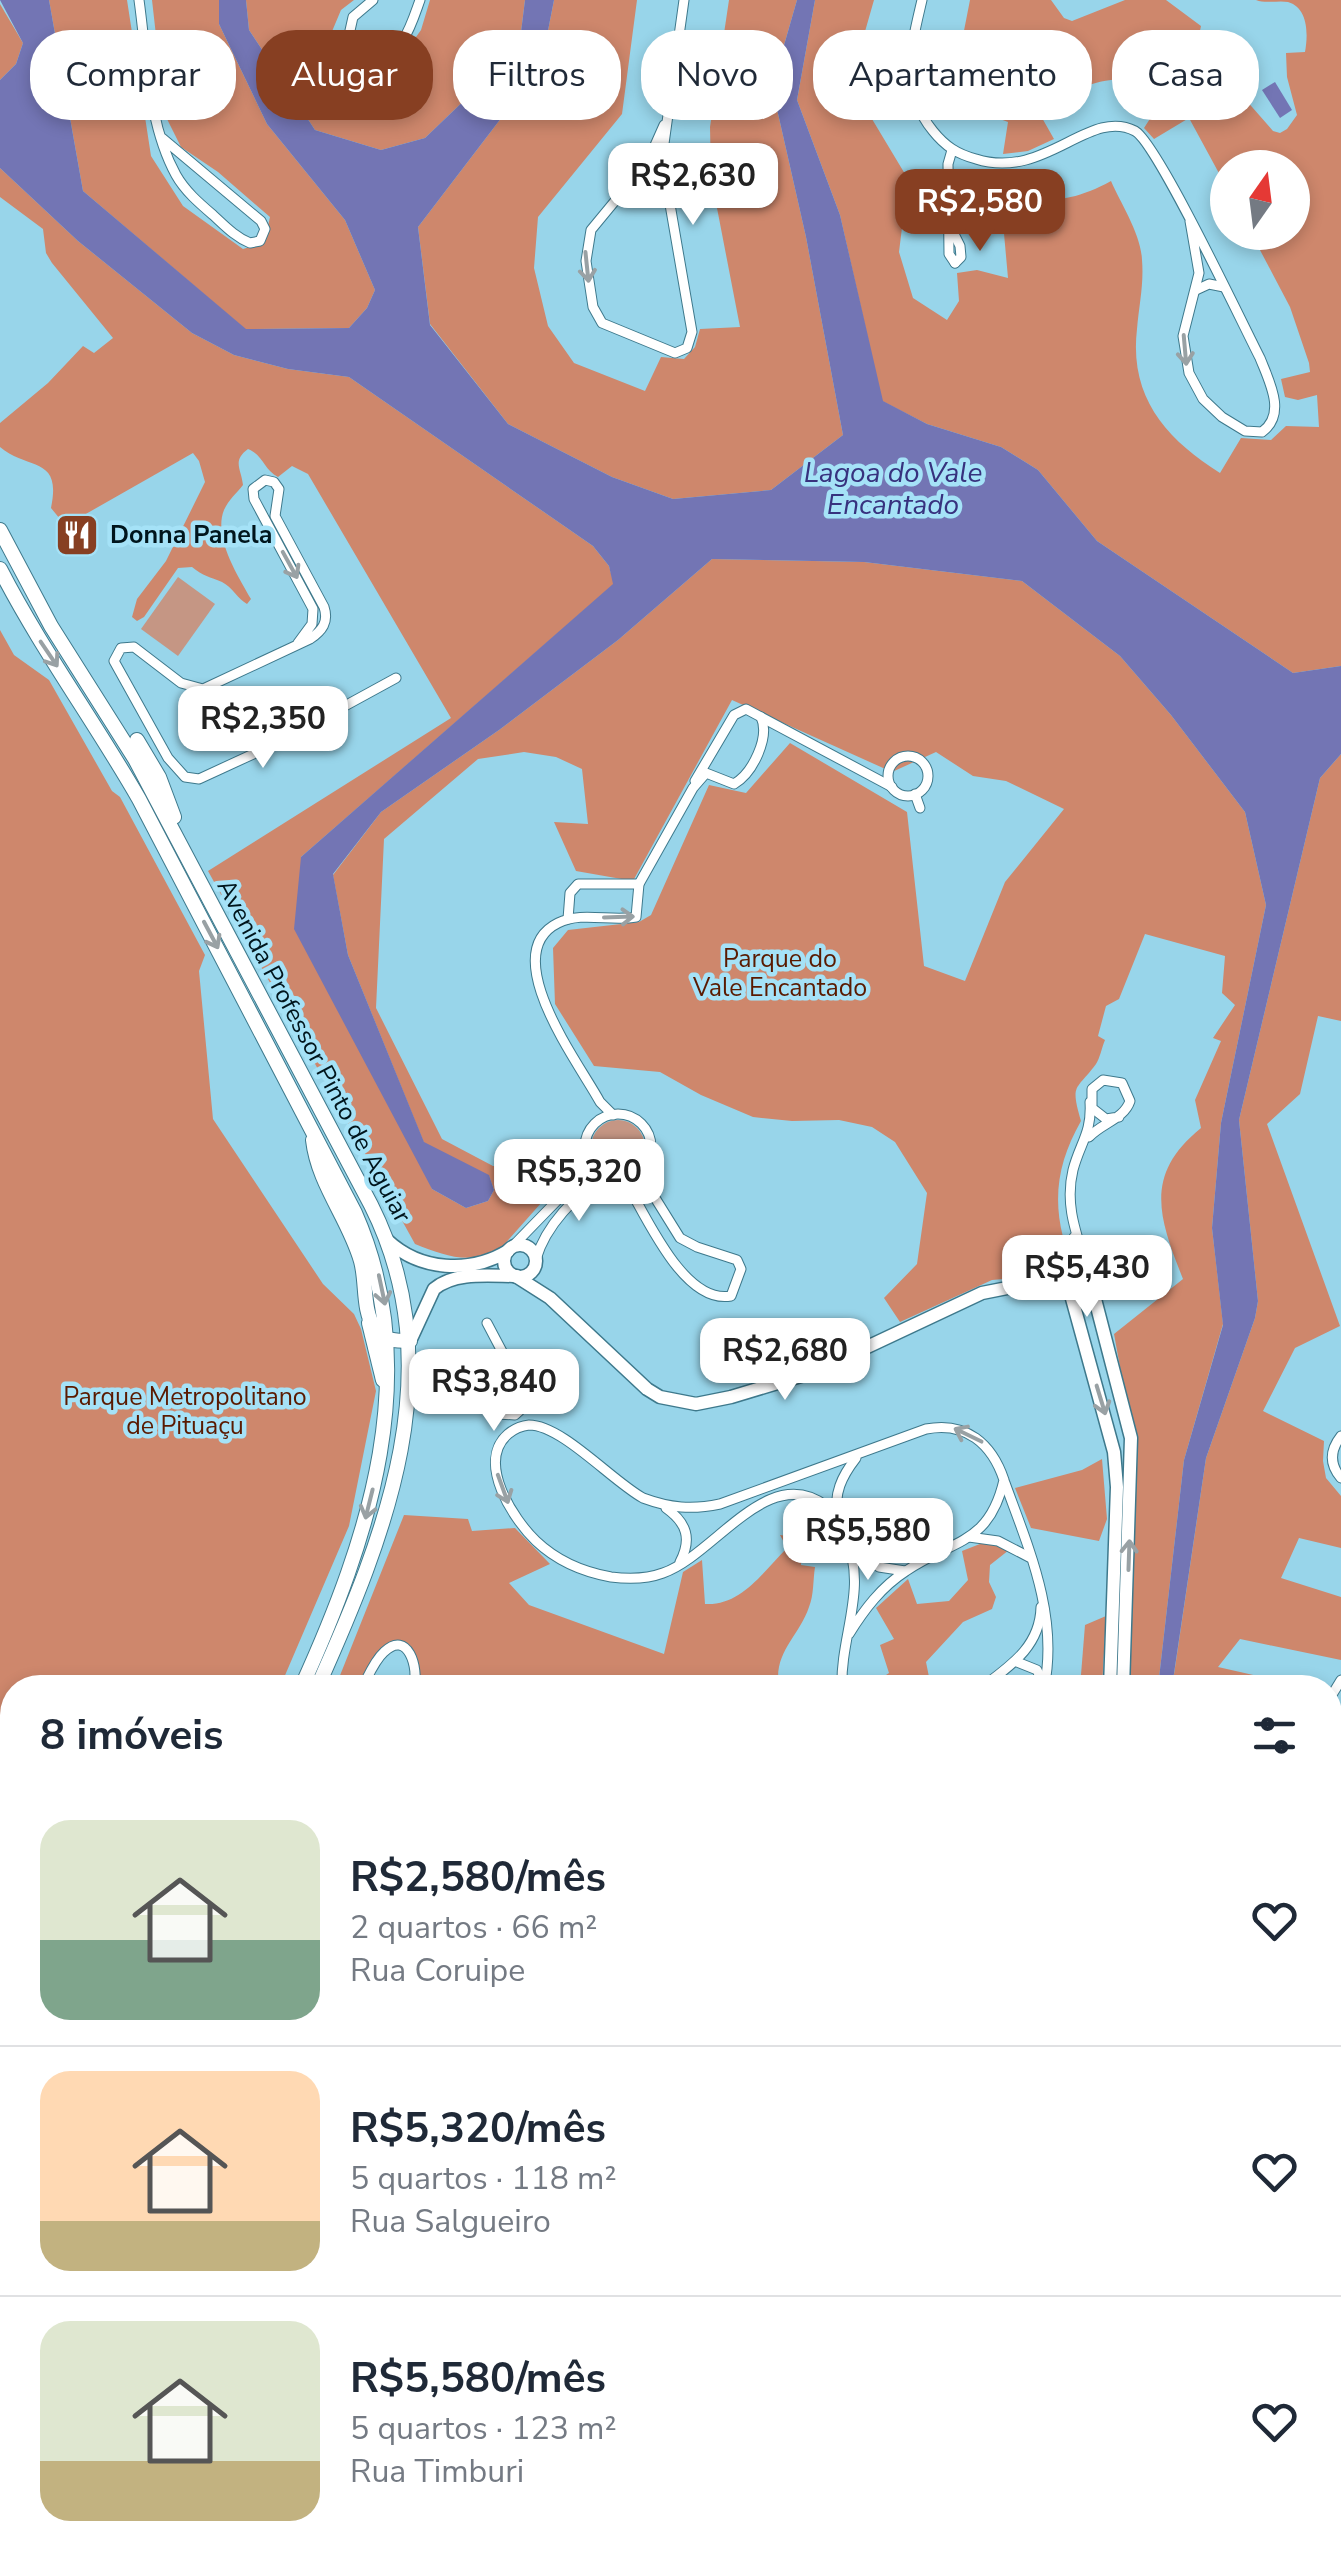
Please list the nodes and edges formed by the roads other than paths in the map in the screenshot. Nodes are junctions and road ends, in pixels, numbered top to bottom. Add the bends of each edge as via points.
1 (139, 0) edge
2 (374, 0) edge
3 (420, 0) edge
4 (684, 0) edge
5 (922, 0) edge
6 (664, 125) junction
7 (162, 138) junction
8 (952, 150) junction
9 (644, 166) junction
10 (663, 170) junction
11 (1190, 220) junction
12 (950, 226) dead end
13 (1224, 288) junction
14 (1196, 290) junction
15 (0, 530) edge
16 (0, 570) edge
17 (298, 643) junction
18 (396, 678) dead end
19 (762, 716) junction
20 (151, 730) junction
21 (790, 732) junction
22 (762, 743) junction
23 (160, 746) junction
24 (714, 748) junction
25 (131, 749) junction
26 (718, 777) junction
27 (926, 784) junction
28 (892, 787) junction
29 (693, 788) junction
30 (938, 792) dead end
31 (915, 794) junction
32 (920, 808) dead end
33 (639, 884) junction
34 (568, 919) junction
35 (600, 1102) junction
36 (1090, 1102) junction
37 (612, 1115) junction
38 (1118, 1117) junction
39 (593, 1126) junction
40 (312, 1129) junction
41 (1087, 1138) junction
42 (590, 1163) junction
43 (640, 1172) junction
44 (604, 1176) junction
45 (624, 1179) junction
46 (1074, 1235) junction
47 (388, 1240) junction
48 (509, 1250) junction
49 (536, 1260) junction
50 (430, 1264) junction
51 (1088, 1272) junction
52 (517, 1276) junction
53 (1055, 1279) junction
54 (434, 1289) junction
55 (550, 1298) junction
56 (368, 1312) junction
57 (1102, 1322) junction
58 (487, 1323) dead end
59 (1080, 1328) junction
60 (387, 1338) junction
61 (410, 1341) junction
62 (1108, 1343) junction
63 (1085, 1350) junction
64 (449, 1368) dead end
65 (386, 1394) junction
66 (515, 1415) junction
67 (520, 1427) junction
68 (1341, 1436) edge
69 (857, 1456) junction
70 (1341, 1478) edge
71 (1004, 1480) junction
72 (660, 1504) junction
73 (838, 1520) junction
74 (970, 1538) junction
75 (851, 1548) junction
76 (1031, 1559) junction
77 (678, 1566) junction
78 (905, 1571) junction
79 (1041, 1594) junction
80 (849, 1634) junction
81 (1017, 1662) junction
82 (307, 1675) edge
83 (323, 1675) edge
84 (370, 1675) edge
85 (415, 1675) edge
86 (844, 1675) edge
87 (1000, 1675) edge
88 (1039, 1675) edge
89 (1045, 1675) edge
90 (1110, 1675) edge
91 (1123, 1675) edge

1 - 7 street
2 - 3 street via 354,17 349,35 357,51 373,60 399,47
4 - 6 street
5 - 8 street via 910,82 920,113
6 - 9 street
6 - 10 street
7 - 7 street via 176,176 198,202 244,241 260,240 260,221
8 - 11 street via 1014,164 1101,127 1124,127 1150,145
8 - 12 street
9 - 10 street
9 -> 10 street via 591,230 585,251 593,307 608,327 675,353 687,348 692,332
11 - 13 street
11 - 14 street
13 - 14 street via 1209,284
14 -> 13 street via 1183,336 1195,387 1222,418 1262,432 1274,420 1275,403
15 - 25 main road, Avenida Professor Pinto de Aguiar via 51,626
16 -> 25 main road, Avenida Professor Pinto de Aguiar via 38,636
17 -> 17 street via 321,630 327,614 275,516 279,489 265,480 253,489 254,499 313,609 312,624
17 - 20 street via 203,688 181,683 142,650 121,648 115,667
18 - 23 street via 206,777 185,776
19 - 21 street
19 - 22 street
19 - 24 street via 737,711
20 - 23 street
20 - 25 street
21 - 22 street via 773,732
21 - 28 street
22 - 26 street via 739,782
23 - 25 street
24 - 26 street via 711,763
24 - 29 street
25 -> 40 main road, Avenida Professor Pinto de Aguiar
25 - 47 main road, Avenida Professor Pinto de Aguiar via 159,778 192,864
26 - 29 street via 706,774
27 - 28 street via 924,764 906,756 890,768
27 - 30 street
27 - 31 street
28 - 31 street
29 - 33 street
31 - 32 street
33 - 34 street via 578,884 570,893
34 -> 33 street via 636,917
34 - 35 street via 550,928 540,944 538,985
35 - 37 street
35 - 39 street
36 - 38 street via 1100,1116
36 - 38 street via 1092,1088 1103,1080 1122,1083 1130,1101
36 - 41 street
37 - 39 street
37 - 43 street via 636,1120 648,1134 651,1152
38 - 41 street
39 - 42 street via 586,1144
40 - 56 main road via 317,1164 362,1264
40 -> 60 main road, Avenida Professor Pinto de Aguiar via 372,1254
41 - 46 street via 1070,1188
42 - 44 street
42 - 48 street
43 - 45 street
43 - 45 street via 680,1238 737,1260 741,1269 730,1296 719,1298 688,1282
44 - 45 street
44 - 49 street via 550,1228
46 - 51 street
46 - 53 street
47 - 50 main road
47 - 61 main road, Avenida Professor Pinto de Aguiar
48 - 49 main road via 526,1246
48 - 50 main road via 469,1266
48 - 52 main road via 504,1264
49 - 52 main road via 530,1273
49 - 55 main road
50 - 54 main road
51 - 53 main road
51 - 57 main road
52 - 54 main road via 448,1280
52 - 55 main road
53 - 55 main road via 982,1293 814,1372 696,1404 648,1390
53 - 59 main road via 1069,1290
54 - 61 main road
56 - 60 main road
56 - 65 main road
57 - 59 main road via 1094,1330
57 - 62 main road
58 - 66 street via 526,1397
59 - 63 main road
60 - 61 main road
60 - 65 main road, Avenida Professor Pinto de Aguiar
61 - 83 main road, Avenida Professor Pinto de Aguiar via 406,1418 383,1521
62 - 63 main road via 1094,1340
91 -> 62 main road via 1132,1451
63 -> 90 main road via 1116,1469
64 - 66 street via 498,1414
65 -> 82 main road, Avenida Professor Pinto de Aguiar via 363,1527
66 - 67 street
67 - 72 street via 551,1431 628,1489
67 -> 77 street via 502,1440 496,1468 514,1514 537,1542 608,1576 647,1577
68 - 70 street via 1332,1454
71 -> 69 street via 985,1444 950,1427 926,1429
69 - 72 street via 720,1504
69 - 73 street via 840,1482
71 - 74 street via 993,1514
71 - 76 street
72 - 77 street via 686,1530
73 - 75 street
73 - 77 street via 811,1498 785,1493 761,1503
74 - 76 street via 998,1541
74 - 78 street
75 - 78 street via 879,1567
75 - 80 street via 856,1595
76 - 79 street
78 - 80 street via 870,1602
79 - 81 street via 1040,1623
79 - 89 street via 1050,1638
80 - 86 street
81 - 87 street
81 - 88 street
84 - 85 street via 387,1649 400,1647 412,1654

